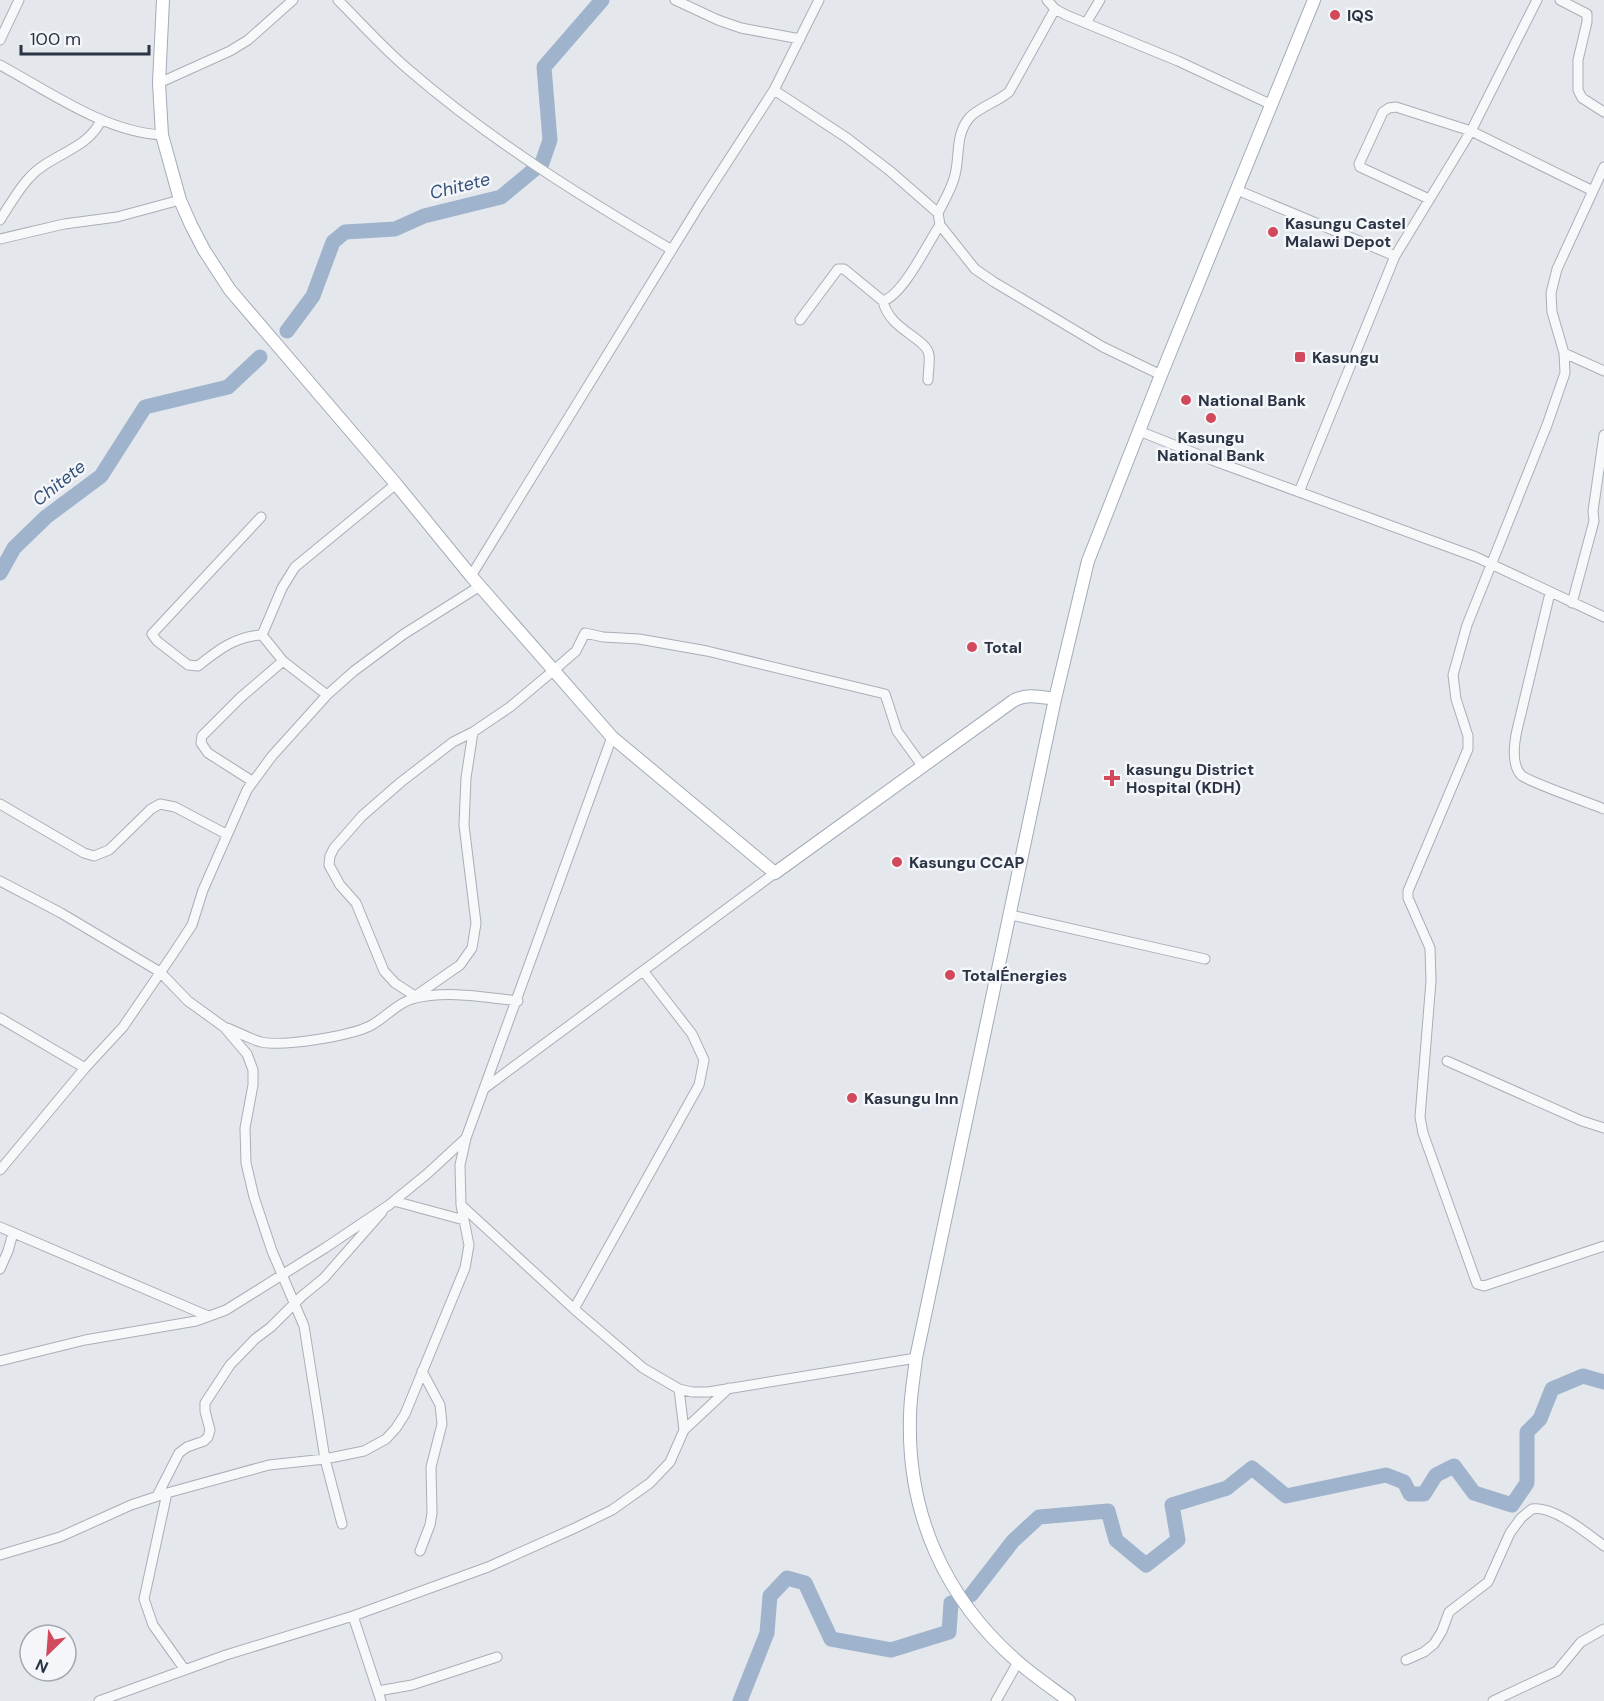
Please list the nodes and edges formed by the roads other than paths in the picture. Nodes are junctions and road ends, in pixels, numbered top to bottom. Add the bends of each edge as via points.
1 (19, 0) edge
2 (163, 0) edge
3 (293, 0) edge
4 (338, 0) edge
5 (675, 0) edge
6 (819, 0) edge
7 (1047, 0) edge
8 (1100, 0) edge
9 (1314, 0) edge
10 (1537, 0) edge
11 (1560, 0) edge
12 (1055, 9) junction
13 (1086, 23) junction
14 (800, 39) junction
15 (0, 40) edge
16 (0, 65) edge
17 (159, 83) junction
18 (774, 90) junction
19 (1272, 105) junction
20 (1604, 112) edge
21 (101, 120) junction
22 (1471, 131) junction
23 (162, 135) junction
24 (1604, 167) edge
25 (1237, 190) junction
26 (1593, 191) junction
27 (1429, 199) junction
28 (180, 200) junction
29 (938, 213) junction
30 (0, 220) edge
31 (940, 225) junction
32 (0, 238) edge
33 (672, 250) junction
34 (1395, 256) junction
35 (883, 301) junction
36 (800, 320) dead end
37 (1564, 353) junction
38 (1604, 371) edge
39 (1161, 375) junction
40 (928, 380) dead end
41 (1139, 431) junction
42 (1604, 435) edge
43 (396, 484) junction
44 (1299, 492) junction
45 (261, 517) dead end
46 (1492, 564) junction
47 (471, 576) junction
48 (480, 586) junction
49 (1550, 593) junction
50 (1572, 603) junction
51 (1604, 617) edge
52 (262, 634) junction
53 (283, 661) junction
54 (553, 671) junction
55 (327, 695) junction
56 (1055, 699) junction
57 (473, 732) junction
58 (612, 737) junction
59 (923, 767) junction
60 (252, 781) junction
61 (0, 804) edge
62 (1604, 809) edge
63 (226, 834) junction
64 (775, 873) junction
65 (0, 881) edge
66 (1011, 915) junction
67 (1205, 959) dead end
68 (160, 972) junction
69 (644, 972) junction
70 (412, 998) junction
71 (518, 1001) junction
72 (0, 1018) edge
73 (224, 1026) junction
74 (1447, 1061) dead end
75 (85, 1068) junction
76 (484, 1089) junction
77 (1604, 1128) edge
78 (466, 1138) junction
79 (0, 1170) edge
80 (391, 1203) junction
81 (461, 1205) junction
82 (464, 1220) junction
83 (0, 1227) edge
84 (13, 1233) junction
85 (1604, 1246) edge
86 (0, 1269) edge
87 (282, 1275) junction
88 (295, 1304) junction
89 (574, 1309) junction
90 (208, 1316) junction
91 (916, 1358) junction
92 (0, 1361) edge
93 (422, 1371) junction
94 (729, 1388) junction
95 (680, 1389) junction
96 (684, 1430) junction
97 (325, 1459) junction
98 (162, 1494) junction
99 (342, 1524) dead end
100 (1604, 1546) edge
101 (420, 1551) dead end
102 (0, 1555) edge
103 (353, 1616) junction
104 (1604, 1629) edge
105 (497, 1657) dead end
106 (1406, 1660) dead end
107 (1018, 1662) junction
108 (185, 1670) junction
109 (379, 1698) edge
110 (99, 1701) edge
111 (996, 1701) edge
112 (1069, 1701) edge
113 (1492, 1701) edge

1 - 15 street
2 - 17 main road
3 - 17 street via 248,40
4 - 33 street via 407,69 458,111 512,151
5 - 14 street via 741,28
6 - 14 street
7 - 12 street
8 - 13 street
9 - 19 main road
10 - 22 street
11 - 20 street via 1587,14 1578,60 1578,90 1582,98
12 - 13 street
12 - 29 street via 1009,92 972,115 964,125 958,140 955,176
13 - 19 street
14 - 18 street
16 - 21 street
17 - 23 main road
18 - 29 street via 847,138
18 - 33 street
19 - 25 main road
21 - 23 street
21 - 30 street via 87,140 29,177
22 - 26 street
22 - 27 street
22 - 27 street via 1396,107 1383,112 1360,167
23 - 28 main road
24 - 26 street
25 - 34 street
25 - 39 main road
26 - 37 street via 1557,269 1551,292 1552,312
27 - 34 street
28 - 32 street via 117,217
28 - 43 main road via 204,250 231,290
29 - 31 street
31 - 35 street via 915,268 891,298
31 - 39 street via 975,269 994,282 1103,347
33 - 47 street
34 - 44 street
35 - 36 street via 838,268
35 - 40 street via 892,320 929,353
37 - 38 street
37 - 46 street via 1564,373 1547,425
39 - 41 main road
41 - 44 street
41 - 56 main road via 1088,561
42 - 50 street via 1594,521
43 - 47 main road
43 - 52 street via 295,567
44 - 46 street
45 - 52 street via 152,634 193,667 234,641
46 - 49 street
46 - 85 street via 1467,625 1453,675 1468,749 1408,891 1430,948 1420,1117 1477,1284 1484,1286
47 - 48 main road
48 - 54 main road
48 - 55 street via 381,649
49 - 50 street
49 - 62 street via 1514,745 1516,765 1524,778
50 - 51 street
52 - 53 street
53 - 55 street
53 - 60 street via 202,736 201,743 208,753
54 - 57 street
54 - 58 main road
54 - 59 street via 576,651 585,633 707,651 873,690 885,694 897,731
55 - 60 street
56 - 59 main road via 1030,695 1013,701
56 - 66 main road
57 - 70 street via 464,825 476,923 472,948 459,965
57 - 70 street via 453,742 401,782 362,816 330,856 329,865 356,903 384,971
58 - 64 main road
58 - 71 street
59 - 64 main road
60 - 63 street
61 - 63 street via 84,854 94,856 109,850 160,804 176,807
63 - 68 street via 192,925
64 - 69 street
65 - 68 street
66 - 67 street
66 - 91 main road
68 - 73 street via 188,1001
68 - 75 street via 123,1027
69 - 76 street
69 - 89 street via 692,1034 704,1060 699,1085
70 - 71 street via 466,995
70 - 73 street via 369,1027 290,1044 261,1042
71 - 76 street
72 - 75 street
73 - 87 street via 247,1054 253,1070 245,1128 246,1163
74 - 77 street
75 - 79 street
76 - 78 street
78 - 80 street
78 - 81 street via 460,1165
80 - 82 street
80 - 87 street
80 - 88 street
81 - 82 street
81 - 89 street
82 - 93 street via 469,1245 465,1268
83 - 84 street
84 - 86 street
84 - 90 street
87 - 88 street
87 - 90 street via 226,1310
88 - 97 street via 308,1342
88 - 98 street via 230,1365 206,1403 208,1437 179,1453
89 - 95 street via 643,1368
90 - 92 street
91 - 94 street
91 - 107 main road via 910,1416 912,1468 924,1525 957,1594
93 - 97 street via 405,1414 386,1439 364,1451
93 - 101 street via 440,1405 442,1424 431,1467 430,1525
94 - 95 street via 708,1392
94 - 96 street
95 - 96 street
96 - 103 street via 670,1462 661,1472 612,1510 488,1567
97 - 98 street via 253,1469
97 - 99 street
98 - 102 street via 60,1537
98 - 108 street via 145,1604 153,1625
100 - 106 street via 1569,1521 1532,1509 1510,1533 1488,1582 1449,1612 1434,1644
103 - 108 street
103 - 109 street
104 - 113 street via 1581,1642 1557,1671
105 - 109 street
107 - 111 street
107 - 112 main road
108 - 110 street

